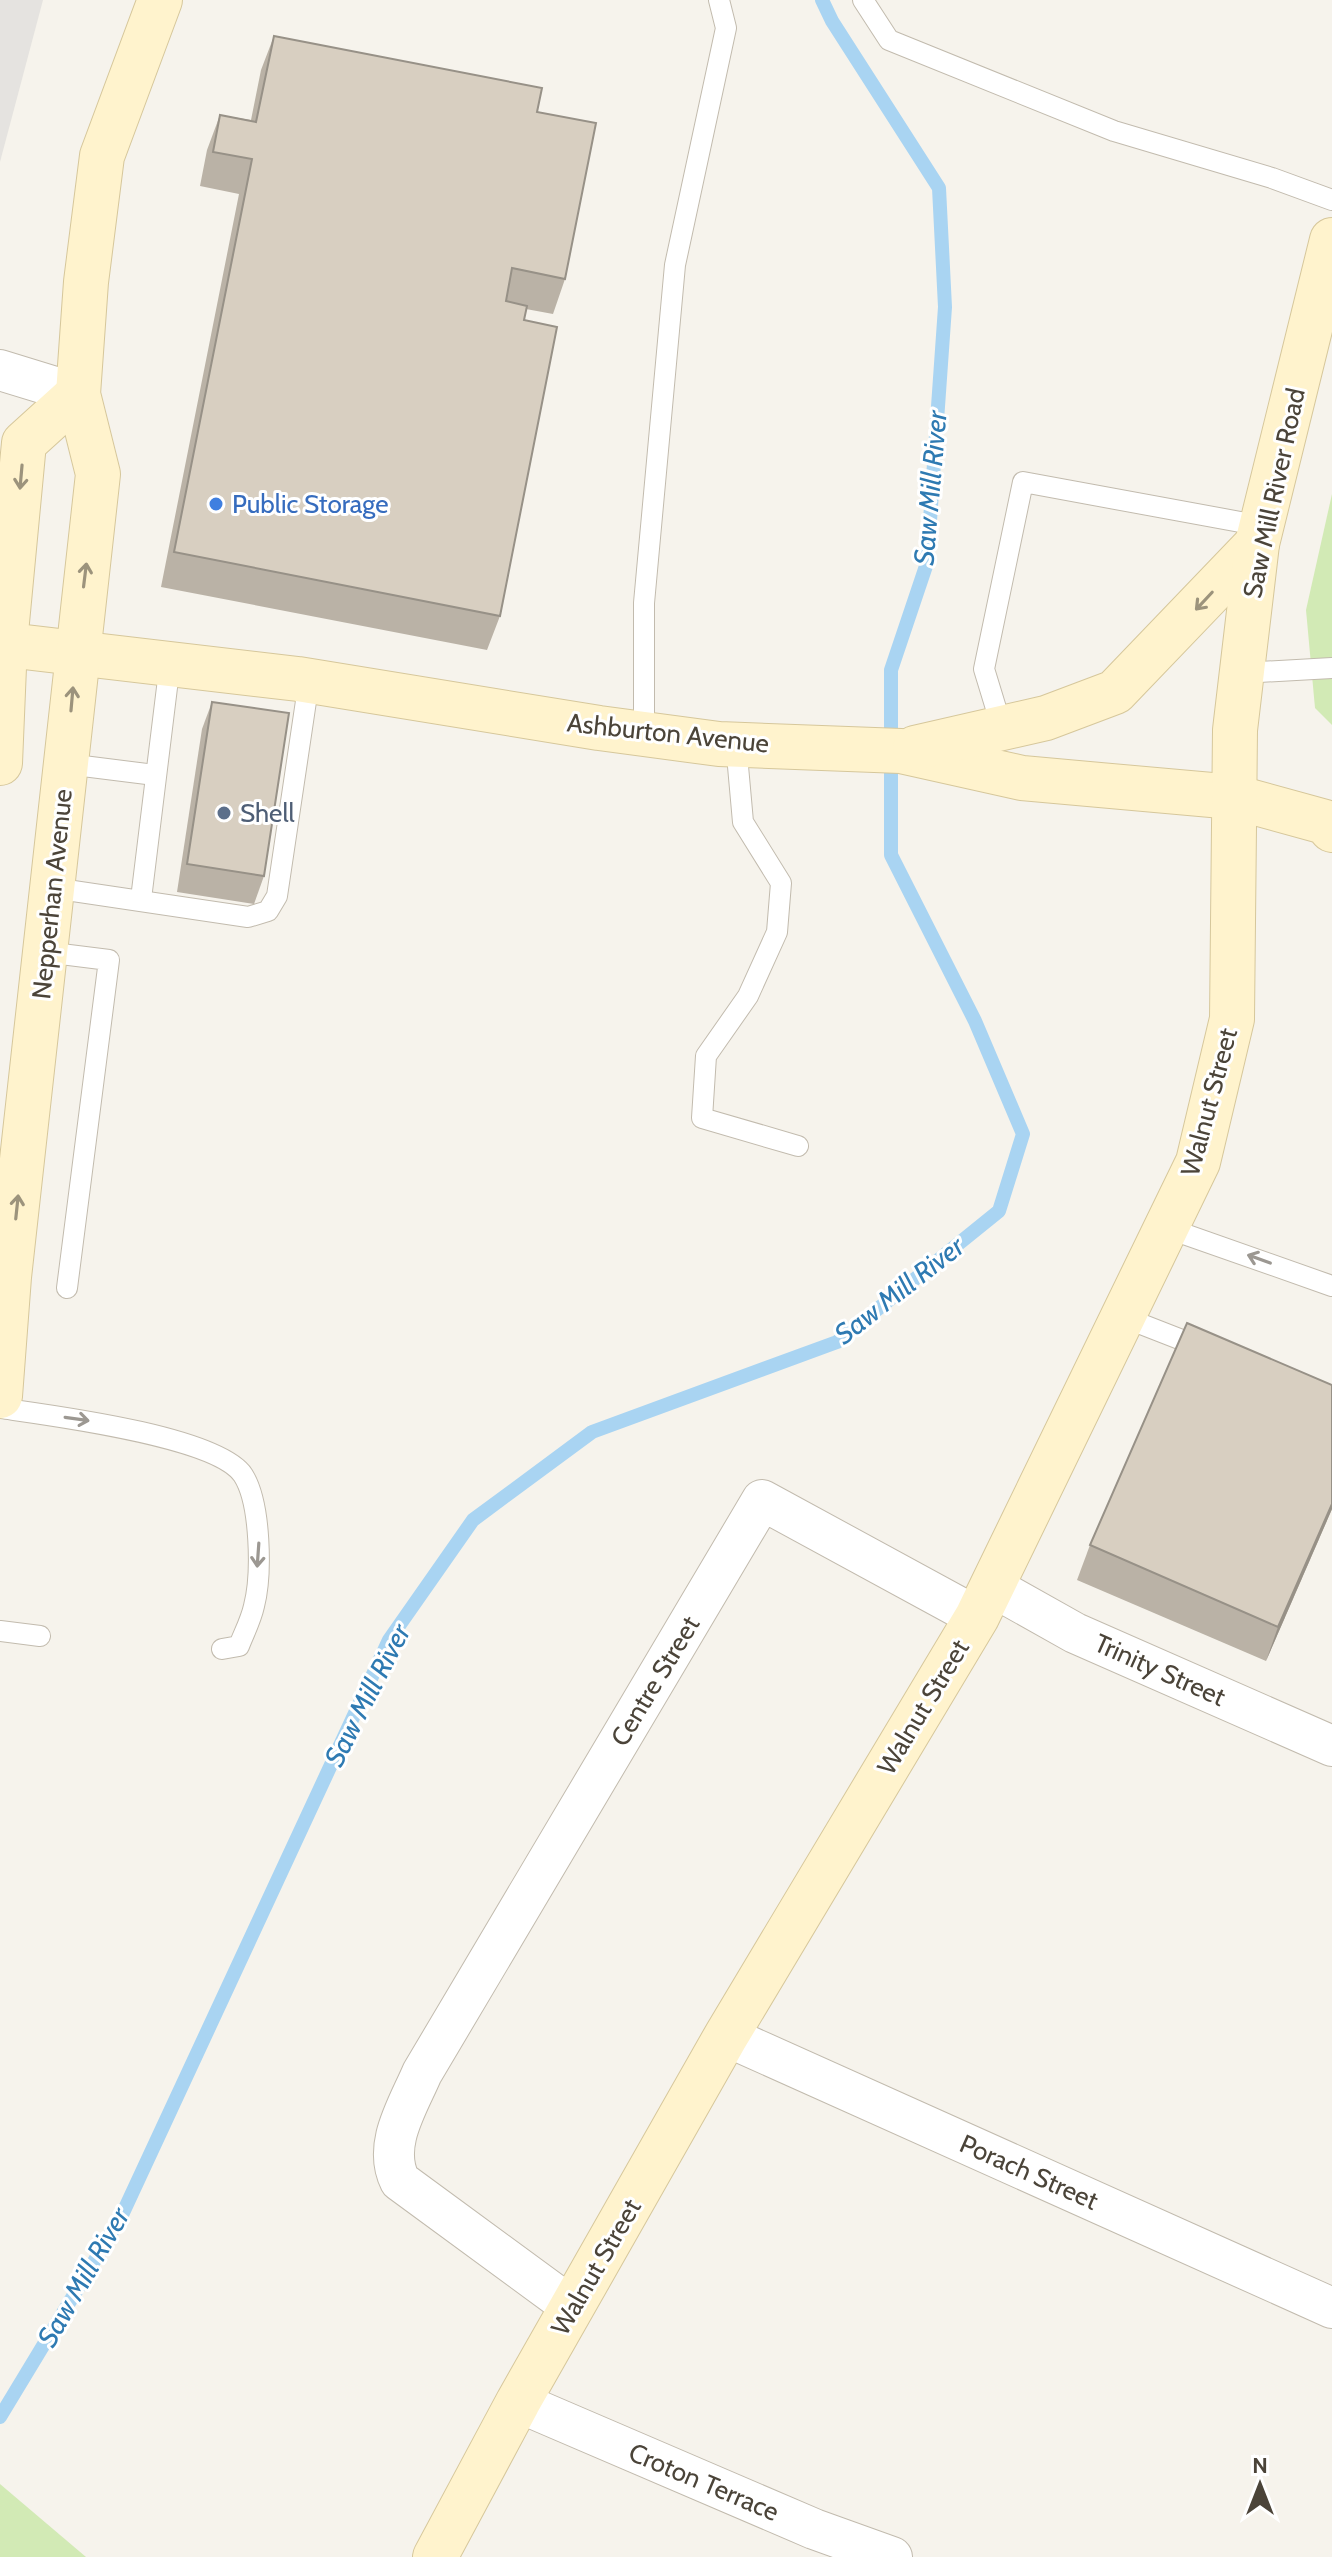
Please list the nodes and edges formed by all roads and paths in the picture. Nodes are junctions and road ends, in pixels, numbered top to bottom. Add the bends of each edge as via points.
1 (160, 0) edge
2 (719, 0) edge
3 (863, 0) edge
4 (1332, 200) edge
5 (1332, 240) edge
6 (0, 370) edge
7 (78, 394) junction
8 (1260, 535) junction
9 (3, 644) edge
10 (76, 653) junction
11 (170, 663) junction
12 (1332, 668) edge
13 (1242, 673) junction
14 (309, 681) junction
15 (1002, 728) junction
16 (644, 734) junction
17 (736, 744) junction
18 (901, 751) junction
19 (0, 763) edge
20 (67, 764) junction
21 (155, 775) junction
22 (1234, 797) junction
23 (1332, 830) edge
24 (53, 888) junction
25 (141, 899) junction
26 (45, 952) junction
27 (798, 1146) dead end
28 (1167, 1228) junction
29 (1332, 1286) edge
30 (67, 1288) dead end
31 (1123, 1317) junction
32 (1231, 1359) edge
33 (0, 1396) edge
34 (0, 1408) edge
35 (985, 1602) junction
36 (0, 1631) edge
37 (40, 1636) dead end
38 (222, 1649) dead end
39 (1332, 1746) edge
40 (726, 2036) junction
41 (573, 2308) junction
42 (1332, 2308) edge
43 (518, 2402) junction
44 (435, 2557) edge
45 (892, 2557) edge

1 - 7 main road, Nepperhan Avenue via 102,156
2 - 16 lane via 726,28 675,265 644,603
3 - 4 lane via 889,40 1114,131
5 - 8 main road, Saw Mill River Road
6 - 7 street
7 -> 9 main road via 24,443
10 -> 7 main road, Nepperhan Avenue via 98,474
8 - 13 main road, Saw Mill River Road
8 -> 15 main road via 1115,692
8 - 15 lane via 1023,482 984,669
9 - 10 main road, Ashburton Avenue
9 - 19 main road
10 - 11 main road, Ashburton Avenue
20 -> 10 main road, Nepperhan Avenue
11 - 14 main road, Ashburton Avenue
11 - 21 lane
12 - 13 lane
13 - 22 main road, Saw Mill River Road
14 - 16 main road, Ashburton Avenue
14 - 25 lane via 277,896 268,911 248,917
15 - 18 main road
16 - 17 main road, Ashburton Avenue
17 - 18 main road, Ashburton Avenue
17 - 27 lane via 743,822 781,883 777,932 748,996 706,1056 702,1118
18 - 22 main road, Ashburton Avenue via 1022,778
20 - 21 lane
20 - 24 main road, Nepperhan Avenue
21 - 25 lane
22 - 23 main road, Ashburton Avenue via 1325,822
22 - 28 main road, Walnut Street via 1232,1019 1198,1162
24 - 25 lane
24 - 26 main road, Nepperhan Avenue
26 - 30 lane via 109,960
33 -> 26 main road, Nepperhan Avenue
29 -> 28 lane
28 - 31 main road, Walnut Street
31 - 32 lane
31 - 35 main road, Walnut Street
34 -> 38 lane via 103,1423 203,1449 243,1474 260,1531 255,1606 239,1646
35 - 39 street, Trinity Street via 1075,1633
35 - 40 main road, Walnut Street
35 - 41 street, Centre Street via 762,1500 422,2073 394,2139 392,2166 400,2181
36 - 37 lane
40 - 41 main road, Walnut Street
40 - 42 street, Porach Street
41 - 43 main road, Walnut Street
43 - 44 main road, Walnut Street
43 - 45 street, Croton Terrace

